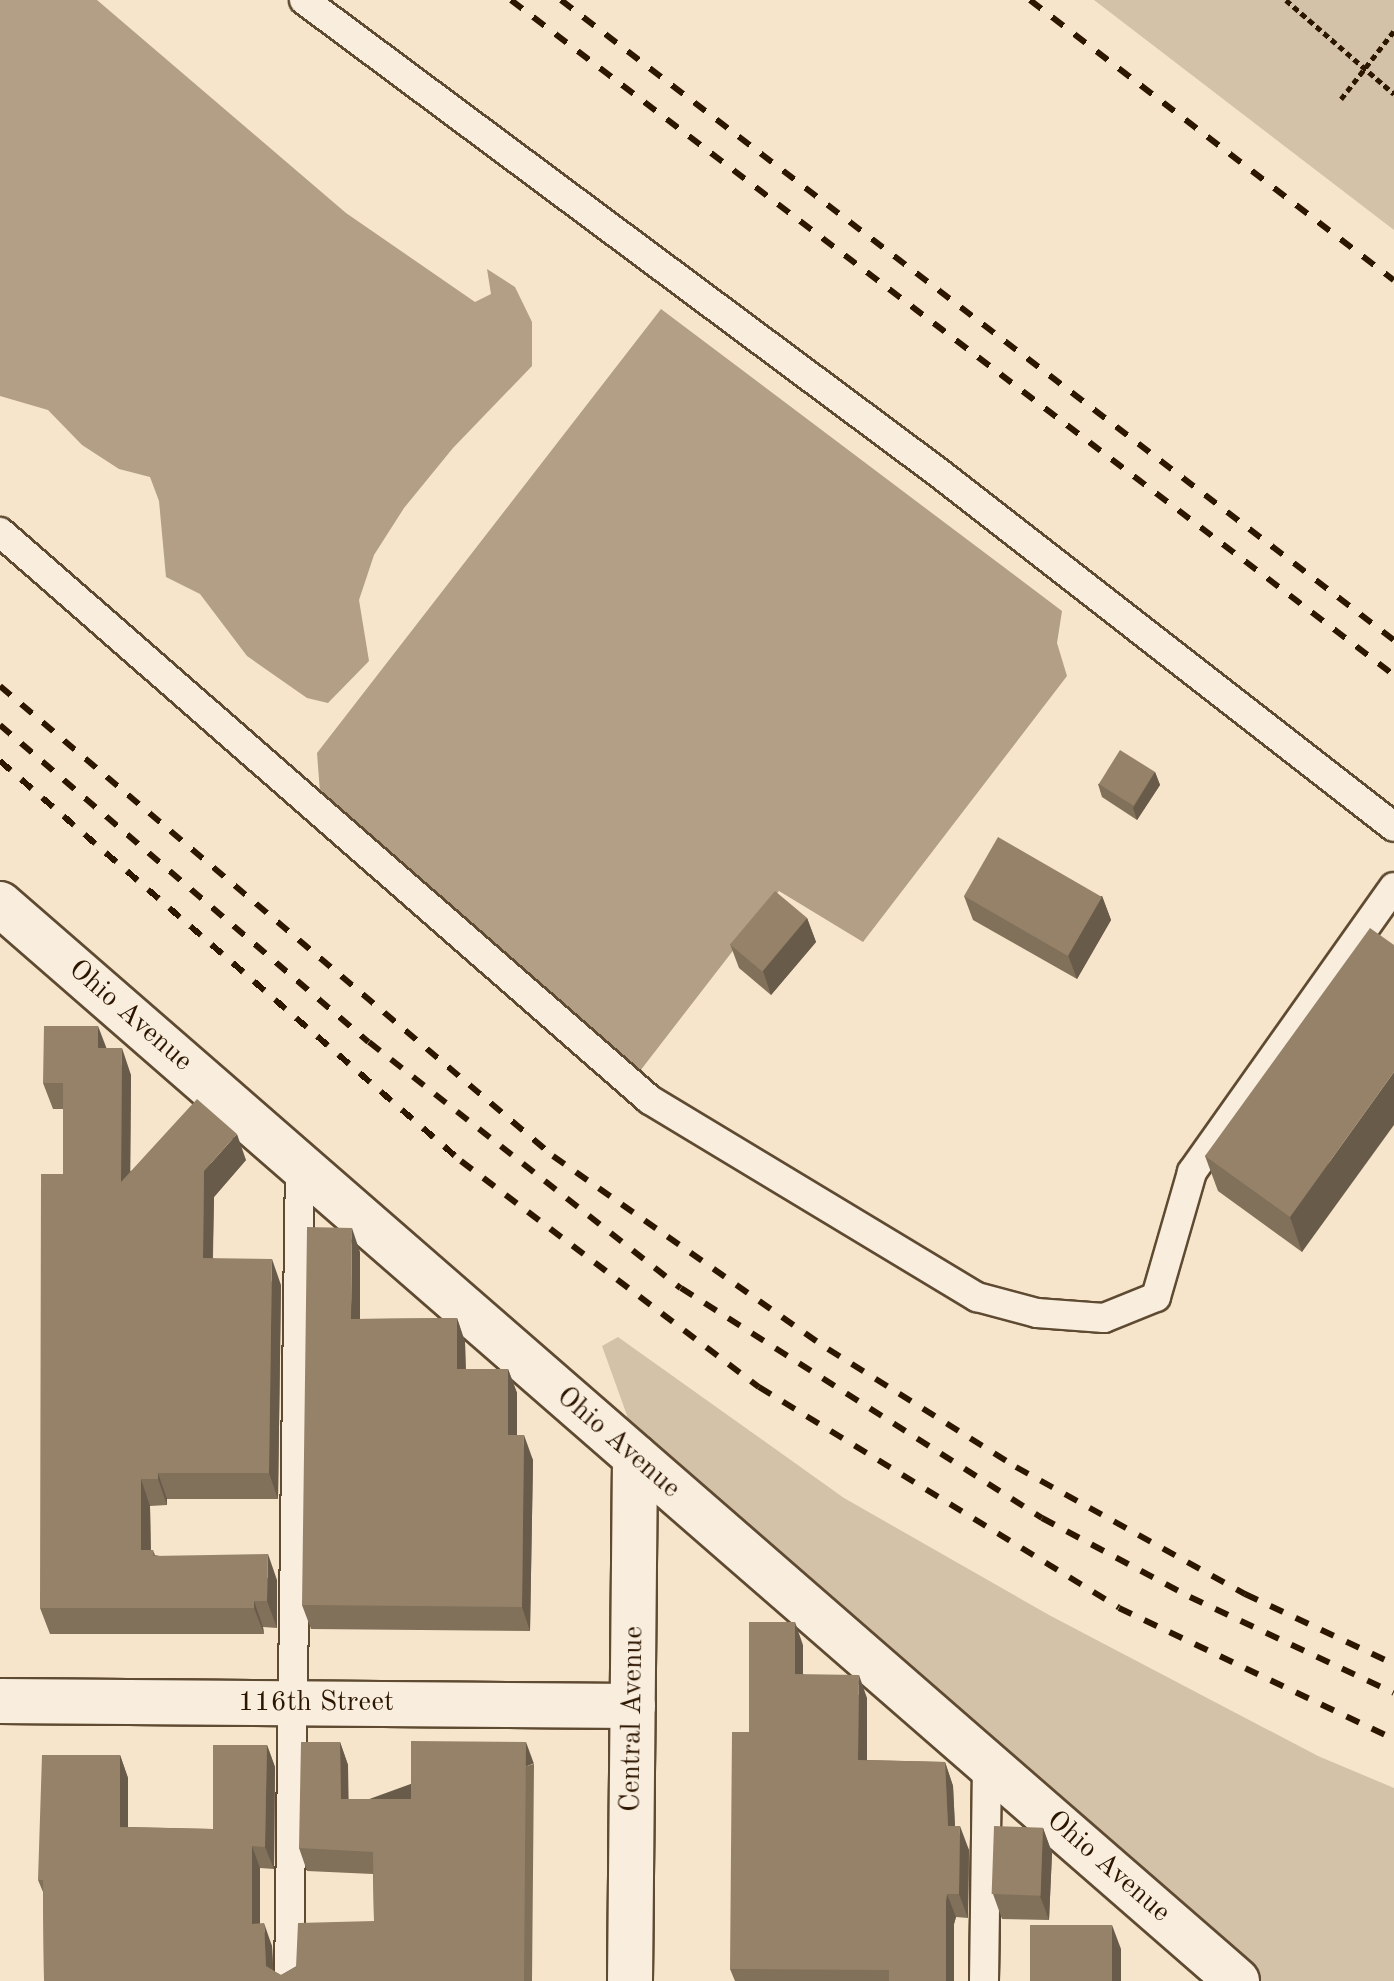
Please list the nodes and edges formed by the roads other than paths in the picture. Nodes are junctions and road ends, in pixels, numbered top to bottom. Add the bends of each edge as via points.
1 (304, 0) edge
2 (0, 532) edge
3 (1394, 827) edge
4 (1394, 887) edge
5 (0, 904) edge
6 (300, 1162) junction
7 (635, 1457) junction
8 (0, 1701) edge
9 (291, 1703) junction
10 (633, 1706) junction
11 (987, 1761) junction
12 (289, 1981) edge
13 (630, 1981) edge
14 (984, 1981) edge
15 (1237, 1981) edge

1 - 3 lane via 926,463
2 - 4 lane via 650,1100 977,1297 1037,1313 1104,1318 1156,1297 1192,1172
5 - 6 street, Ohio Avenue
6 - 7 street, Ohio Avenue
6 - 9 lane
7 - 10 street, Central Avenue
7 - 11 street, Ohio Avenue
8 - 9 street, 116th Street
9 - 10 street, 116th Street
9 - 12 lane
10 - 13 street, Central Avenue
11 - 14 lane
11 - 15 street, Ohio Avenue

